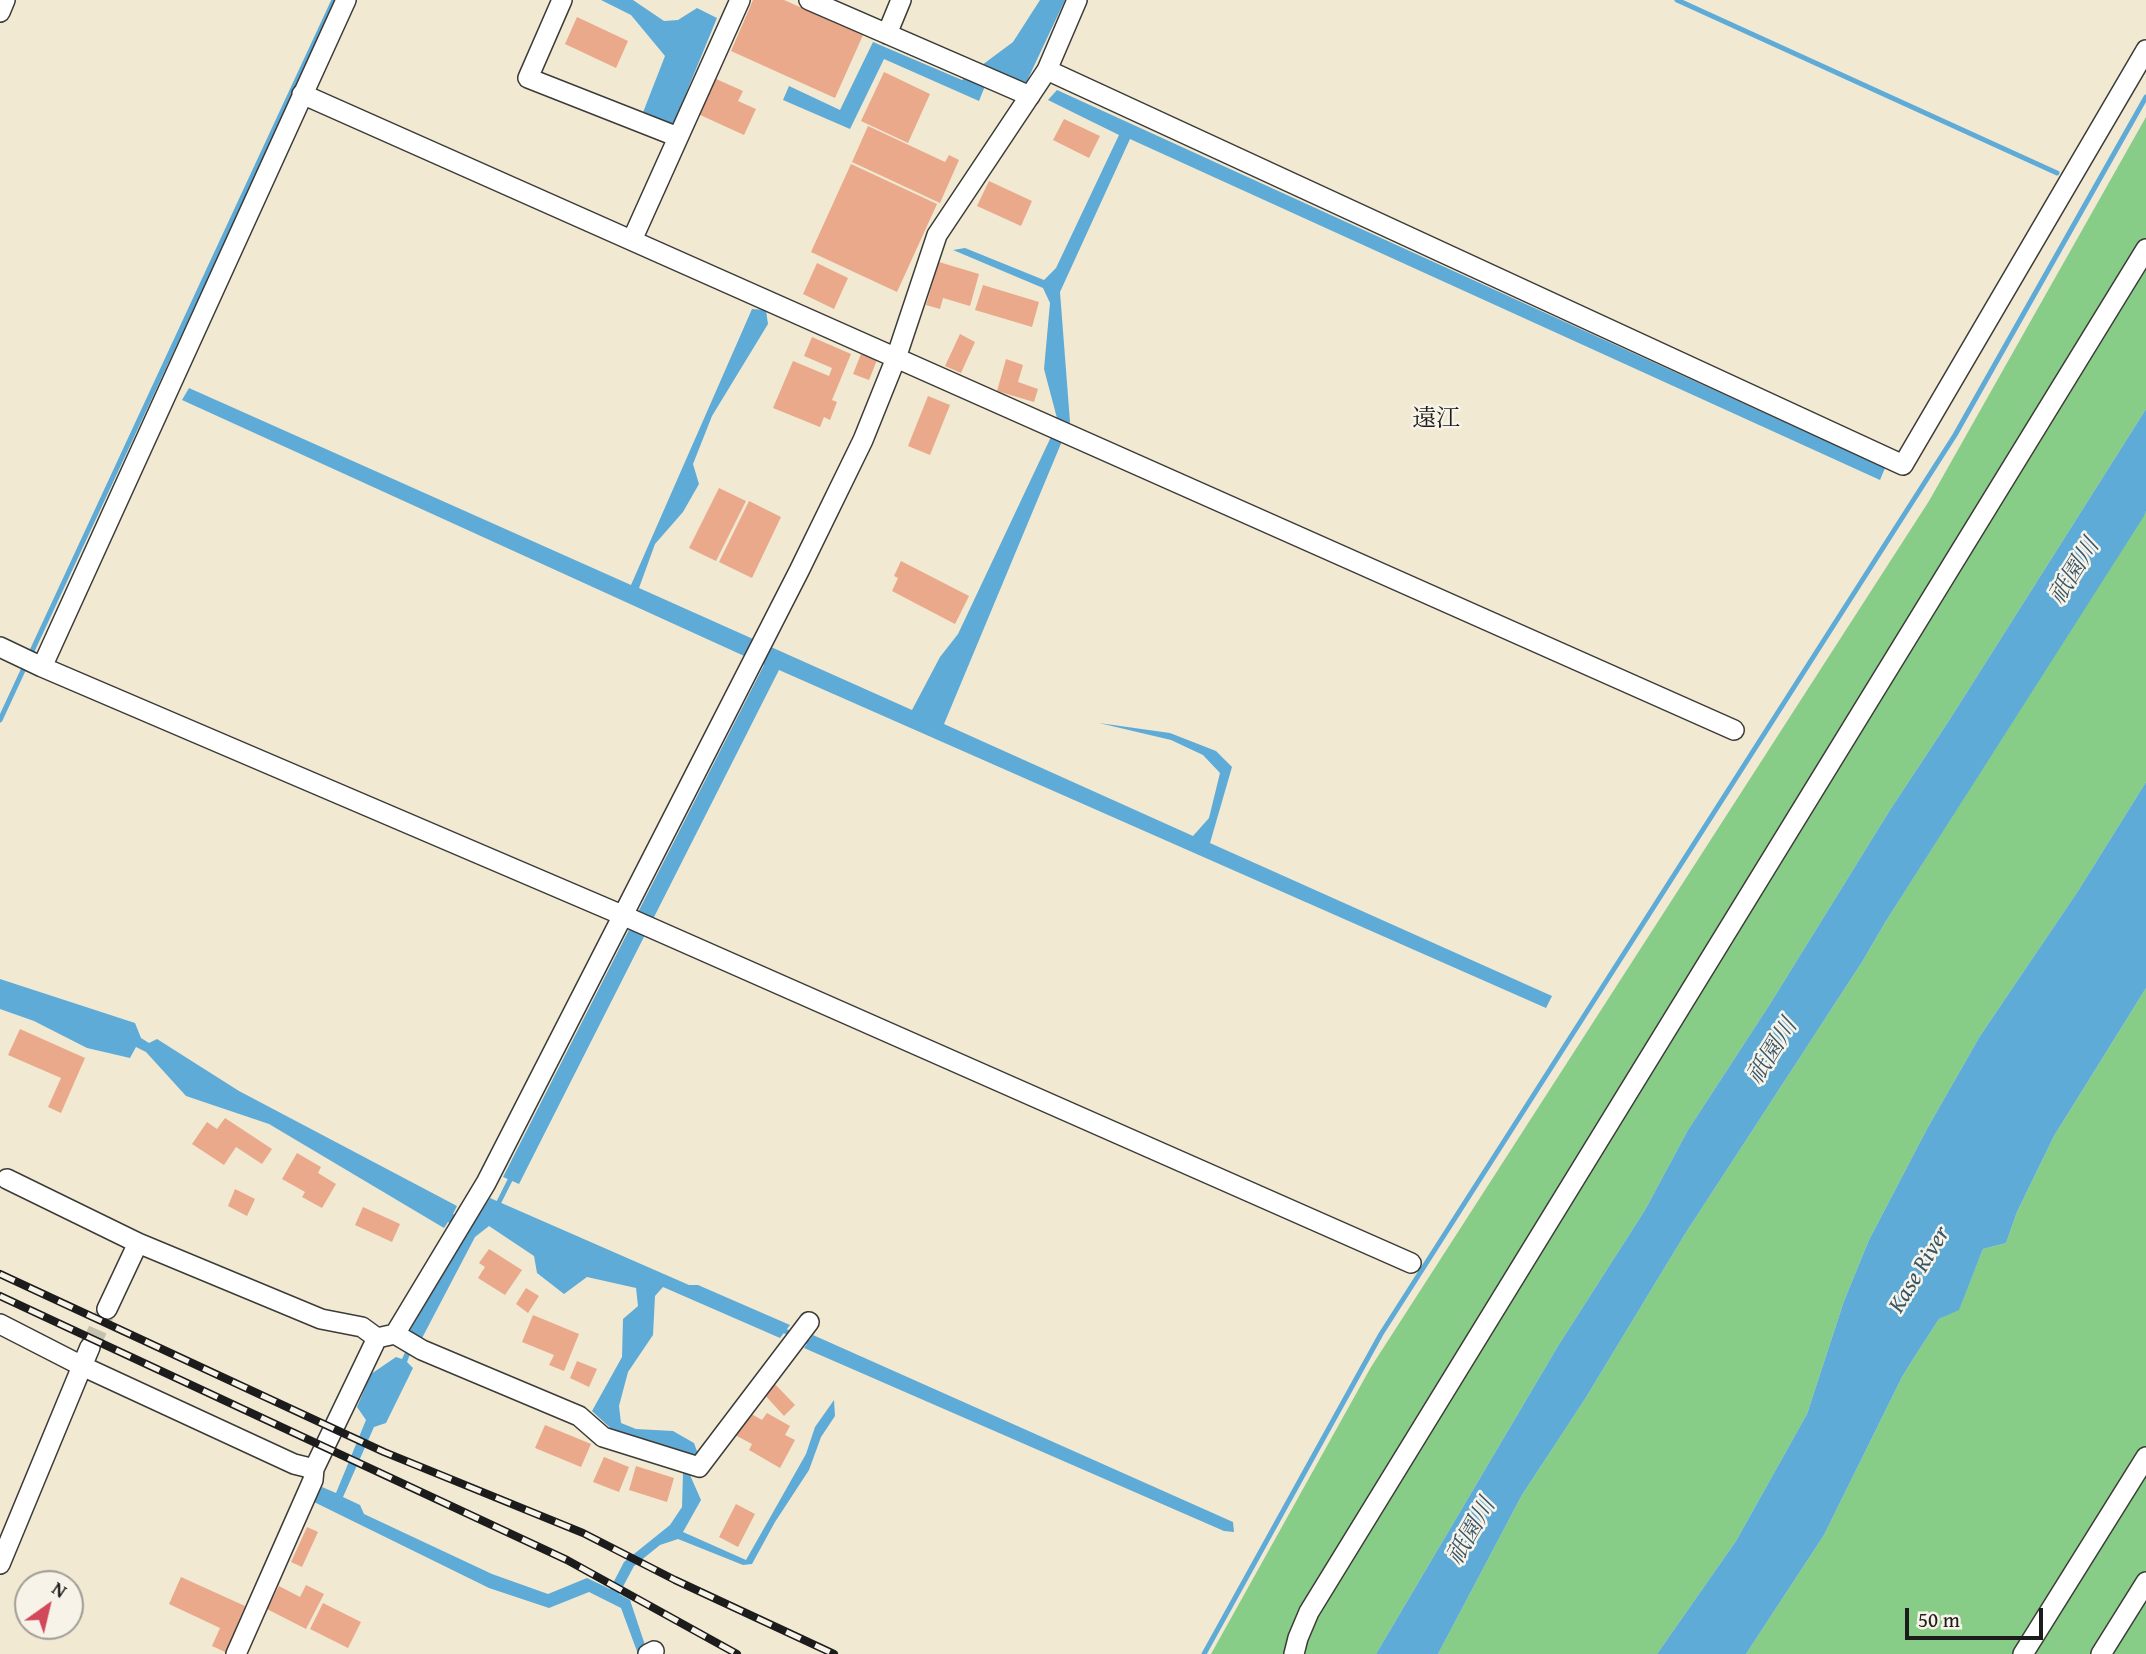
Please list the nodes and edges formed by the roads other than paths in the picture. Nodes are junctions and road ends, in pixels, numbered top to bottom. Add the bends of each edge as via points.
1 (5, 0) edge
2 (346, 0) edge
3 (562, 0) edge
4 (740, 0) edge
5 (809, 0) edge
6 (901, 0) edge
7 (1077, 0) edge
8 (0, 12) edge
9 (887, 34) junction
10 (2146, 50) edge
11 (1047, 70) junction
12 (302, 94) junction
13 (1030, 96) junction
14 (678, 137) junction
15 (632, 240) junction
16 (2146, 249) edge
17 (896, 358) junction
18 (0, 647) edge
19 (43, 667) junction
20 (1734, 730) dead end
21 (626, 917) junction
22 (7, 1179) dead end
23 (138, 1243) junction
24 (1411, 1263) dead end
25 (107, 1309) tunnel mouth
26 (0, 1324) edge
27 (802, 1332) dead end
28 (400, 1340) junction
29 (90, 1347) tunnel mouth
30 (82, 1366) junction
31 (2146, 1457) edge
32 (314, 1469) junction
33 (0, 1564) edge
34 (2146, 1582) edge
35 (236, 1654) edge
36 (1294, 1654) edge
37 (2024, 1654) edge
38 (2101, 1654) edge

1 - 8 street
2 - 12 street
3 - 14 street via 528,78
4 - 14 street
5 - 9 street
6 - 9 street
7 - 11 street
9 - 13 street
10 - 11 street via 1903,466
11 - 13 street
12 - 15 street
12 - 19 street
13 - 17 street via 937,235
14 - 15 street
15 - 17 street
16 - 36 street via 1309,1612
17 - 20 street
17 - 21 street via 863,440
18 - 19 street
19 - 21 street
21 - 24 street
21 - 28 street
22 - 23 street
23 - 25 street
23 - 28 street via 321,1319
26 - 30 street
27 - 28 street via 699,1467 603,1437 579,1416
28 - 32 street
29 - 30 street
30 - 32 street via 294,1464
30 - 33 street
31 - 37 street
32 - 35 street
34 - 38 street

